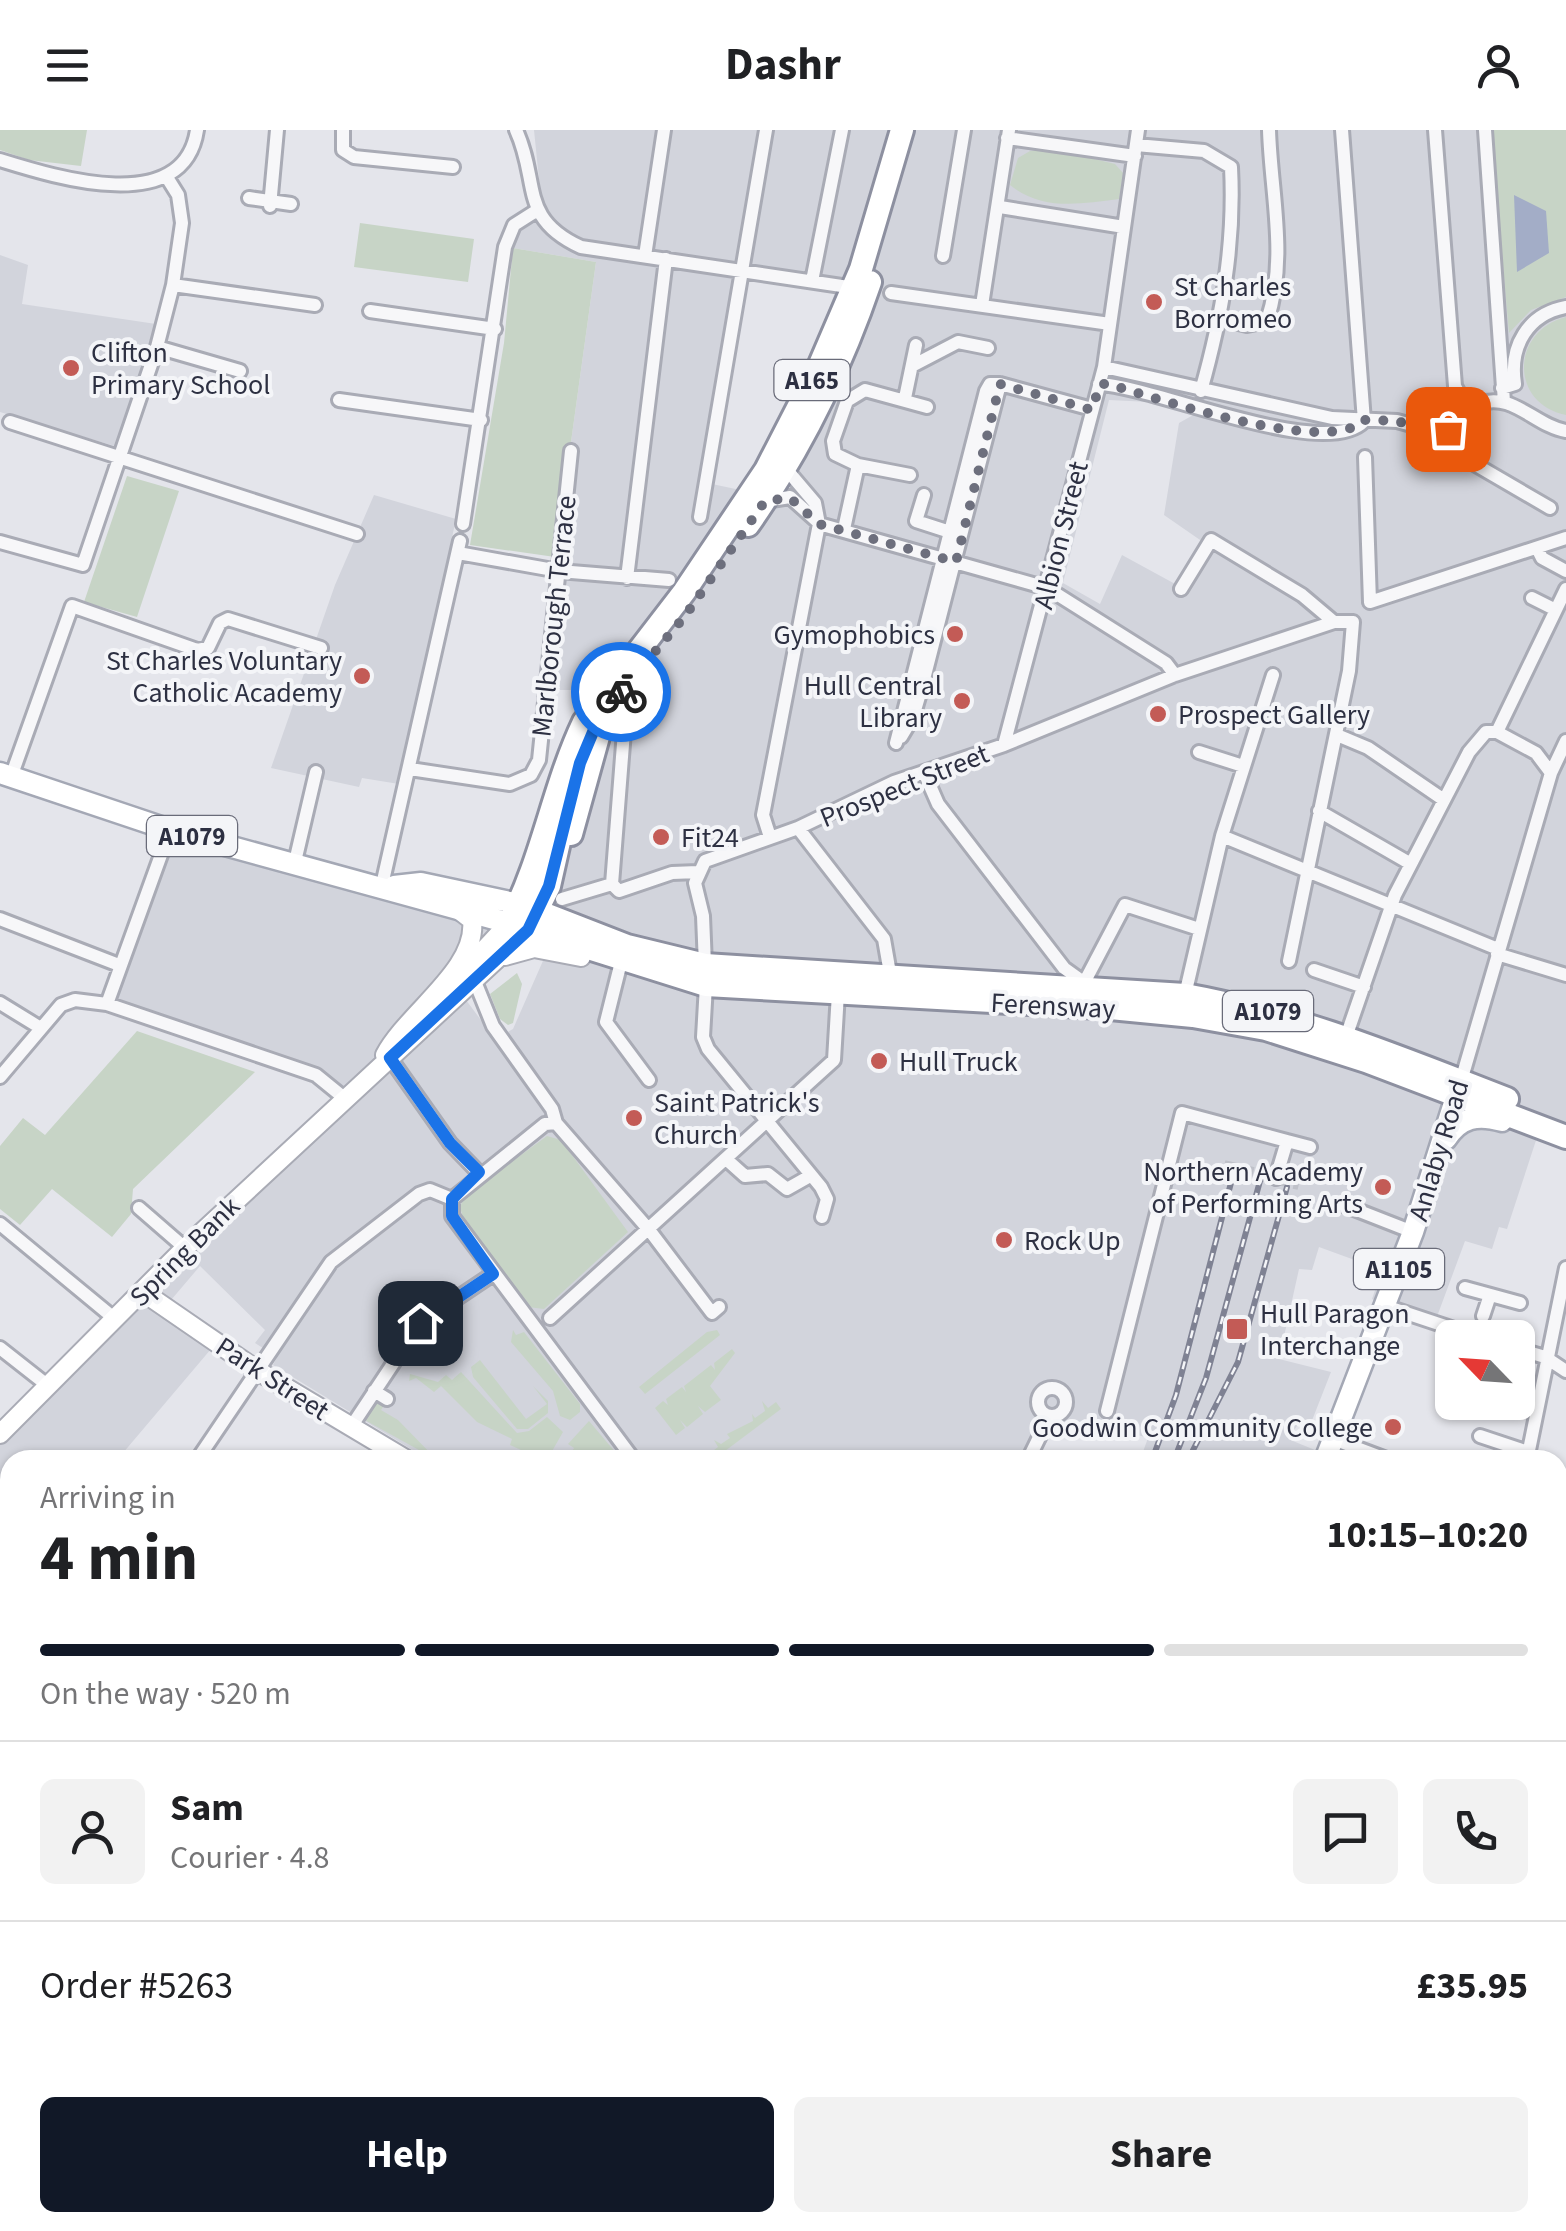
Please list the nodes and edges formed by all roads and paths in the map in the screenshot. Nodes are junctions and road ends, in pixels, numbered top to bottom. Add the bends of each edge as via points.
1 (197, 130) edge
2 (277, 130) edge
3 (342, 130) edge
4 (516, 130) edge
5 (664, 130) edge
6 (766, 130) edge
7 (842, 130) edge
8 (902, 130) edge
9 (914, 130) edge
10 (964, 130) edge
11 (1138, 130) edge
12 (1269, 130) edge
13 (1342, 130) edge
14 (1435, 130) edge
15 (1485, 130) edge
16 (1008, 134) edge
17 (1135, 151) junction
18 (0, 160) edge
19 (453, 168) dead end
20 (168, 179) junction
21 (249, 198) dead end
22 (271, 204) junction
23 (291, 204) dead end
24 (1000, 207) junction
25 (536, 212) junction
26 (1124, 227) junction
27 (644, 256) junction
28 (943, 256) dead end
29 (666, 259) junction
30 (739, 272) junction
31 (812, 282) junction
32 (173, 285) junction
33 (860, 288) junction
34 (891, 294) dead end
35 (982, 304) junction
36 (315, 305) dead end
37 (1566, 307) edge
38 (370, 311) dead end
39 (1222, 319) junction
40 (1110, 324) junction
41 (494, 329) junction
42 (916, 345) dead end
43 (157, 347) junction
44 (988, 348) dead end
45 (912, 366) junction
46 (1104, 367) junction
47 (240, 371) dead end
48 (1000, 384) junction
49 (1100, 384) junction
50 (1201, 391) junction
51 (1503, 395) junction
52 (905, 398) junction
53 (339, 400) dead end
54 (927, 407) dead end
55 (1092, 410) junction
56 (1468, 410) junction
57 (481, 420) junction
58 (1364, 420) junction
59 (10, 422) dead end
60 (1566, 432) edge
61 (1441, 433) junction
62 (570, 451) dead end
63 (119, 456) junction
64 (1365, 457) dead end
65 (858, 465) junction
66 (787, 470) junction
67 (910, 475) dead end
68 (924, 494) dead end
69 (765, 501) junction
70 (1550, 508) dead end
71 (700, 517) dead end
72 (463, 524) dead end
73 (819, 524) junction
74 (844, 529) junction
75 (950, 532) junction
76 (357, 534) dead end
77 (1566, 538) edge
78 (0, 542) edge
79 (1537, 548) junction
80 (950, 560) junction
81 (559, 571) junction
82 (1566, 571) edge
83 (627, 578) junction
84 (669, 580) dead end
85 (1047, 588) junction
86 (1181, 589) dead end
87 (1566, 589) edge
88 (1532, 598) dead end
89 (1370, 602) junction
90 (1554, 609) junction
91 (1334, 622) junction
92 (1353, 622) junction
93 (321, 648) dead end
94 (1273, 674) dead end
95 (1175, 675) junction
96 (636, 700) dead end
97 (604, 716) junction
98 (1497, 732) junction
99 (1336, 735) junction
100 (1566, 741) edge
101 (1004, 744) junction
102 (1199, 752) dead end
103 (1243, 766) junction
104 (410, 769) junction
105 (316, 772) dead end
106 (924, 772) junction
107 (1551, 772) junction
108 (6, 775) edge
109 (1444, 800) junction
110 (1326, 814) junction
111 (798, 828) junction
112 (170, 830) junction
113 (1222, 836) junction
114 (770, 837) junction
115 (536, 862) junction
116 (1411, 864) junction
117 (294, 866) junction
118 (1307, 871) junction
119 (698, 872) junction
120 (612, 884) junction
121 (385, 886) junction
122 (456, 900) junction
123 (562, 900) junction
124 (1392, 905) junction
125 (523, 917) junction
126 (0, 918) edge
127 (577, 926) junction
128 (1198, 928) junction
129 (1497, 952) junction
130 (496, 960) junction
131 (616, 960) junction
132 (1289, 960) dead end
133 (119, 965) junction
134 (1314, 970) dead end
135 (706, 975) junction
136 (1566, 975) edge
137 (891, 979) junction
138 (474, 980) junction
139 (1089, 986) junction
140 (1363, 990) junction
141 (838, 993) junction
142 (1185, 996) junction
143 (0, 1004) edge
144 (107, 1004) junction
145 (39, 1027) junction
146 (1346, 1037) junction
147 (387, 1057) junction
148 (0, 1077) edge
149 (649, 1080) dead end
150 (1415, 1080) junction
151 (1458, 1089) junction
152 (343, 1097) junction
153 (763, 1122) junction
154 (1566, 1122) edge
155 (556, 1124) junction
156 (1538, 1128) junction
157 (1566, 1137) edge
158 (1287, 1140) junction
159 (1310, 1147) dead end
160 (1439, 1154) junction
161 (726, 1159) junction
162 (479, 1172) junction
163 (810, 1176) junction
164 (1276, 1178) dead end
165 (452, 1199) junction
166 (1344, 1205) dead end
167 (139, 1208) dead end
168 (822, 1217) dead end
169 (0, 1224) edge
170 (650, 1231) junction
171 (1413, 1232) junction
172 (184, 1248) junction
173 (1566, 1268) edge
174 (493, 1274) junction
175 (1465, 1288) dead end
176 (143, 1292) junction
177 (1490, 1295) junction
178 (1520, 1303) dead end
179 (1385, 1306) junction
180 (719, 1307) dead end
181 (550, 1318) dead end
182 (114, 1319) junction
183 (1445, 1320) edge
184 (1482, 1320) edge
185 (0, 1348) edge
186 (1535, 1354) edge
187 (1544, 1357) junction
188 (258, 1370) junction
189 (1566, 1371) edge
190 (47, 1385) junction
191 (374, 1391) junction
192 (388, 1400) dead end
193 (1107, 1411) dead end
194 (1049, 1417) dead end
195 (351, 1427) junction
196 (0, 1434) edge
197 (1480, 1436) dead end
198 (1334, 1438) junction
199 (204, 1450) edge
200 (390, 1450) edge
201 (626, 1450) edge
202 (1033, 1450) edge
203 (1329, 1450) edge
204 (1363, 1450) edge
205 (1513, 1450) edge
206 (1528, 1450) edge

1 - 20 street via 194,149
2 - 22 street
3 - 19 street via 343,150 354,157
4 - 25 street
5 - 27 street
6 - 30 street
7 - 31 street
8 - 33 highway, A165
9 - 33 highway, A165
10 - 28 street
11 - 17 street, Albion Street
12 - 39 street via 1278,210 1276,293 1267,321
13 - 58 street
14 - 56 street via 1455,386
15 - 51 street
16 - 17 street
16 - 24 street
17 - 26 street, Albion Street
17 - 39 street via 1204,151 1231,166
18 - 20 street via 49,175 139,184
20 - 32 street via 182,224
21 - 22 street
22 - 23 street
24 - 26 street
24 - 35 street
25 - 27 street via 559,237 581,247
25 - 41 street via 514,226 505,247
26 - 40 street, Albion Street
27 - 29 street
29 - 30 street
29 - 83 street
30 - 31 street
30 - 71 street
31 - 33 street
32 - 36 street
32 - 43 street
33 - 66 highway, A165 via 835,377
33 - 115 highway, A165 via 766,470 584,722
34 - 35 street
35 - 40 street
37 - 51 street via 1528,327 1514,359 1515,384
38 - 41 street
39 - 50 street
40 - 46 street, Albion Street
41 - 57 street
42 - 45 street
43 - 47 street
43 - 63 street
44 - 45 street via 958,342
45 - 52 street
46 - 49 street, Albion Street
46 - 50 street
48 - 55 street
48 - 75 street via 986,391
48 - 80 street
49 - 55 street, Albion Street
49 - 58 street via 1260,424 1334,434 1355,430
50 - 58 street
51 - 56 street
51 - 60 street via 1540,424
52 - 54 street
52 - 65 street via 865,390 847,401 835,454
53 - 57 street
55 - 85 street, Albion Street
56 - 61 street
57 - 72 street
58 - 61 street
59 - 63 street
61 - 70 street via 1459,455
62 - 81 street, Marlborough Terrace
63 - 76 street
63 - 78 street via 82,565
64 - 89 street
65 - 67 street
65 - 74 street
66 - 69 highway, A165
66 - 73 street via 816,503
68 - 75 street via 916,522
69 - 73 street via 790,498
69 - 97 highway, A165
73 - 74 street
73 - 114 street via 763,815
74 - 80 street
75 - 80 street
77 - 79 street
79 - 82 street
79 - 89 street
80 - 80 street via 913,717 896,743
80 - 85 street
81 - 83 street
81 - 104 street via 459,547
81 - 104 street, Marlborough Terrace via 539,760 531,775 510,784
83 - 84 street
85 - 95 street
85 - 101 street, Albion Street
86 - 91 street via 1211,540
87 - 90 street
88 - 90 street
89 - 92 street
90 - 98 street
91 - 92 street, Prospect Street
91 - 95 street, Prospect Street
92 - 99 street
93 - 108 street via 228,619 208,648 197,650 72,606
94 - 103 street
95 - 101 street, Prospect Street
96 - 120 street via 625,719
97 - 123 highway via 573,826
97 - 125 highway, A165 via 580,763 549,886
98 - 107 street via 1536,753
98 - 109 street via 1479,738
99 - 109 street via 1364,746
99 - 110 street
100 - 107 street, Anlaby Road
101 - 106 street, Prospect Street
102 - 103 street
103 - 113 street
104 - 121 street
105 - 117 street
106 - 111 street, Prospect Street
106 - 139 street via 968,844 1064,968
107 - 129 street, Anlaby Road
108 - 112 main road, A1079
109 - 116 street
110 - 116 street
110 - 118 street
111 - 114 street, Prospect Street
111 - 137 street via 884,939
112 - 117 main road, A1079
112 - 133 street
113 - 118 street
113 - 128 street
114 - 119 street, Prospect Street via 705,862
115 - 122 main road via 520,881
115 - 125 highway, A165
116 - 124 street
117 - 121 main road, A1079
118 - 124 street
118 - 132 street
119 - 120 street, Prospect Street via 672,873 619,891
119 - 135 street
120 - 123 street
121 - 122 main road via 421,883
122 - 125 main road
122 - 147 street via 472,920 475,940 462,963 399,1029
123 - 127 highway
124 - 129 street
124 - 140 street
125 - 127 highway, Ferensway / A1079
125 - 130 street, Spring Bank
125 - 131 highway, Ferensway / A1079
125 - 147 street, Spring Bank
126 - 133 street
127 - 135 highway, Ferensway / A1079
128 - 139 street via 1124,905
128 - 142 street
129 - 136 street
129 - 151 street, Anlaby Road
130 - 131 street via 534,948
130 - 138 street, Spring Bank
131 - 135 highway, Ferensway / A1079
131 - 149 street via 606,1022
133 - 144 street
134 - 140 street
135 - 137 highway, Ferensway / A1079
135 - 141 highway, Ferensway / A1079
135 - 153 street via 703,1037
137 - 139 highway, Ferensway / A1079
138 - 147 street, Spring Bank
138 - 155 street via 494,1026
139 - 142 highway, Ferensway / A1079
140 - 146 street
141 - 150 highway, Ferensway / A1079 via 1192,1016 1287,1034
141 - 153 street via 834,1060
142 - 146 highway, Ferensway / A1079 via 1271,1012
143 - 145 street
144 - 145 street via 61,1004
144 - 152 street via 316,1075
145 - 148 street
146 - 151 highway, Ferensway / A1079
147 - 152 street, Spring Bank
147 - 162 street
150 - 151 highway, Ferensway / A1079
150 - 160 main road via 1441,1117
151 - 154 highway, Ferensway / A1079
151 - 156 highway, Ferensway / A1079
151 - 160 main road, Anlaby Road / A1105
152 - 172 street, Spring Bank
153 - 161 street
153 - 163 street
155 - 162 street via 545,1124
155 - 170 street
156 - 157 highway, Ferensway / A1079
156 - 160 main road via 1475,1117 1456,1126
158 - 159 street
158 - 164 street
158 - 193 street via 1182,1113
160 - 171 main road, Anlaby Road / A1105
161 - 163 street via 745,1176 768,1174 787,1189
161 - 170 street
162 - 165 street
163 - 168 street via 828,1199
165 - 174 street via 452,1216
165 - 188 street via 430,1190 419,1194 345,1248
166 - 171 street
167 - 172 street
169 - 182 street
170 - 180 street via 712,1313
170 - 181 street
171 - 179 main road, Anlaby Road / A1105
172 - 176 street, Spring Bank
173 - 187 street
174 - 191 street via 420,1323
174 - 201 street
175 - 177 street
176 - 182 street, Spring Bank
176 - 188 street, Park Street
177 - 178 street
177 - 184 street
179 - 183 street
179 - 198 main road, Anlaby Road / A1105
182 - 190 street, Spring Bank
185 - 190 street
186 - 187 street
187 - 189 street
187 - 206 street
188 - 195 street, Park Street
188 - 199 street
190 - 196 street, Spring Bank
191 - 192 street
191 - 195 street
194 - 202 street
195 - 200 street, Park Street
197 - 205 street
198 - 203 main road, Anlaby Road / A1105
198 - 204 street

